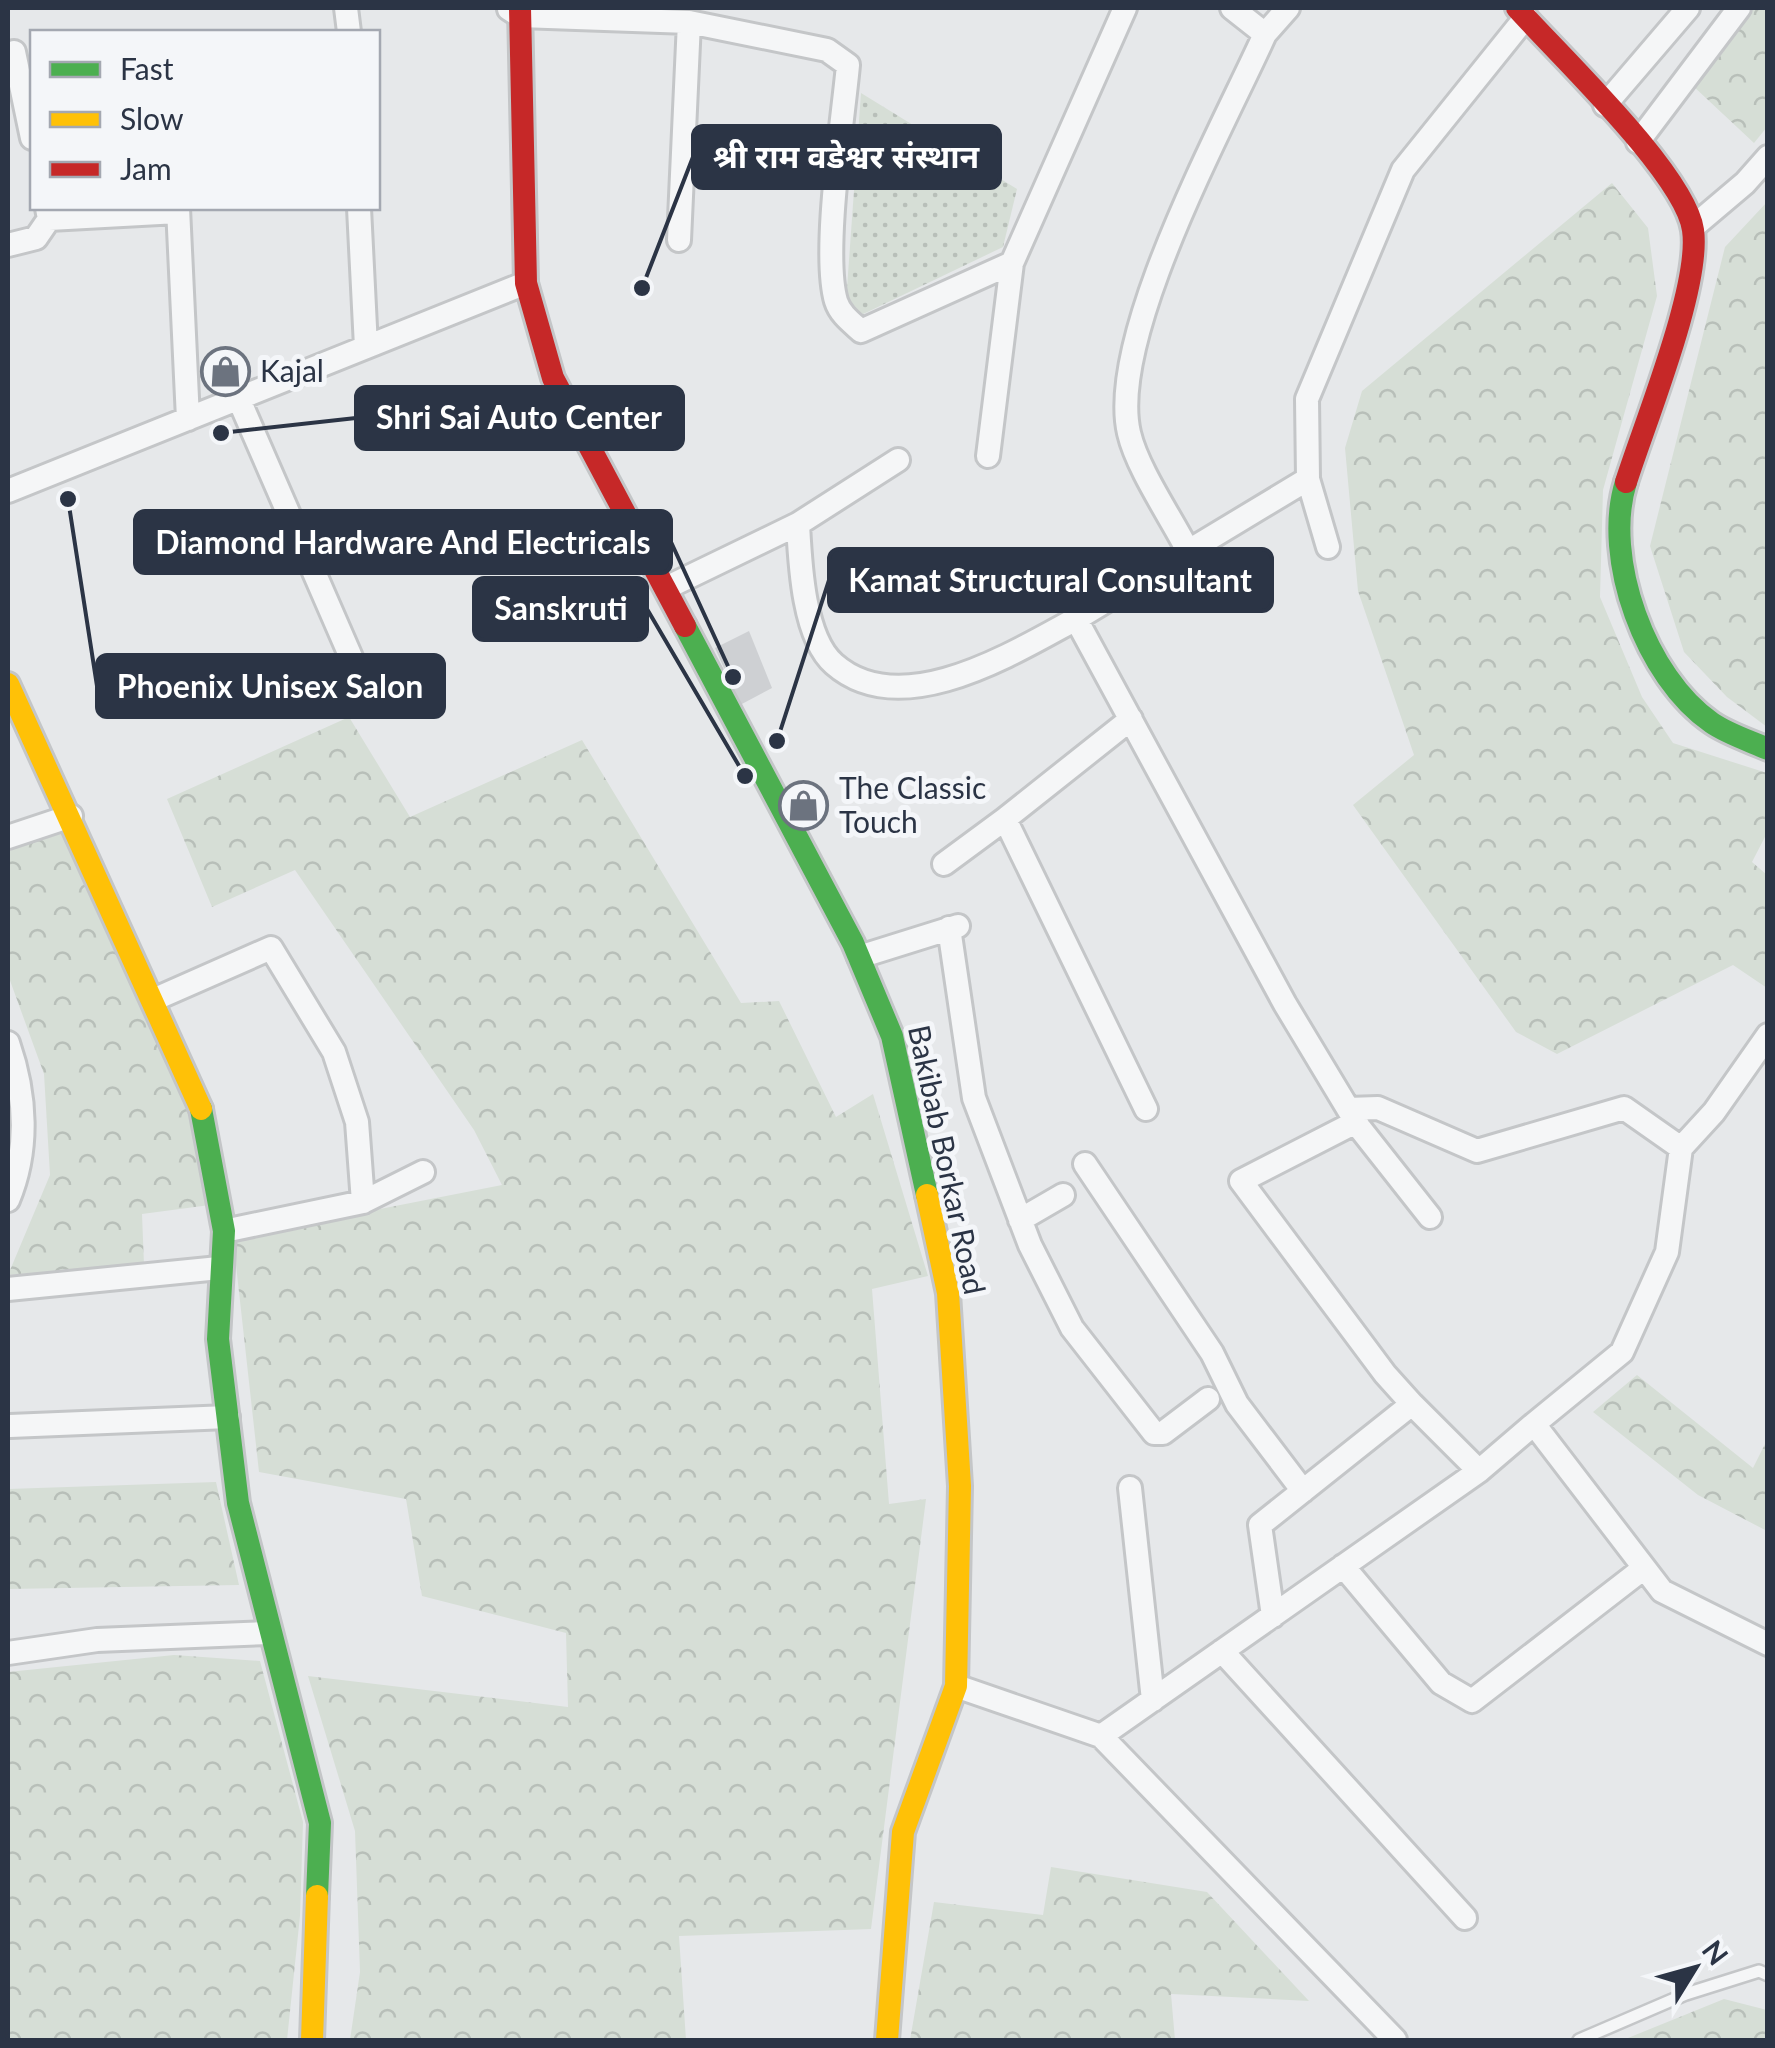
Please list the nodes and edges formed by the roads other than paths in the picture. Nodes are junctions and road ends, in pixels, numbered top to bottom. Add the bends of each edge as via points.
1 (1125, 8) edge
2 (1232, 8) edge
3 (1288, 8) edge
4 (1688, 8) edge
5 (1739, 8) edge
6 (516, 10) edge
7 (1522, 12) edge
8 (688, 22) junction
9 (1264, 34) junction
10 (18, 51) edge
11 (1605, 104) junction
12 (30, 126) edge
13 (1638, 142) junction
14 (1768, 157) edge
15 (178, 210) edge
16 (359, 210) edge
17 (48, 213) edge
18 (1693, 227) junction
19 (679, 240) dead end
20 (8, 246) edge
21 (1012, 263) junction
22 (526, 283) junction
23 (366, 347) junction
24 (238, 395) junction
25 (188, 419) junction
26 (988, 456) dead end
27 (898, 460) dead end
28 (1308, 479) junction
29 (8, 491) edge
30 (798, 524) junction
31 (1328, 547) dead end
32 (1187, 549) junction
33 (668, 587) junction
34 (1076, 619) junction
35 (357, 672) dead end
36 (8, 684) edge
37 (1132, 719) junction
38 (1768, 749) edge
39 (71, 816) junction
40 (1005, 819) junction
41 (8, 837) edge
42 (944, 864) dead end
43 (859, 957) junction
44 (153, 1000) junction
45 (1768, 1036) edge
46 (8, 1043) edge
47 (1146, 1109) dead end
48 (1352, 1115) junction
49 (1681, 1148) junction
50 (1085, 1164) dead end
51 (423, 1172) dead end
52 (1063, 1195) dead end
53 (8, 1200) edge
54 (362, 1202) junction
55 (1430, 1217) dead end
56 (1020, 1220) junction
57 (224, 1231) junction
58 (220, 1268) junction
59 (8, 1289) edge
60 (1208, 1400) dead end
61 (1412, 1404) junction
62 (228, 1417) junction
63 (1534, 1424) junction
64 (10, 1426) edge
65 (1478, 1471) junction
66 (1130, 1488) dead end
67 (1303, 1492) junction
68 (1344, 1566) junction
69 (1644, 1568) junction
70 (1273, 1616) junction
71 (269, 1633) junction
72 (1768, 1644) edge
73 (1222, 1651) junction
74 (8, 1653) edge
75 (956, 1686) junction
76 (1152, 1700) junction
77 (1101, 1736) junction
78 (1464, 1918) dead end
79 (1768, 1975) edge
80 (312, 2040) edge
81 (886, 2040) edge
82 (1395, 2040) edge
83 (1579, 2040) edge

1 - 21 street
2 - 9 street
3 - 9 street
4 - 11 street
5 - 13 street
6 - 8 street
6 - 22 street, Bakibab Borkar Road
7 - 11 street
7 - 28 street via 1402,170 1307,399
8 - 19 street
8 - 21 street via 827,50 848,65 833,236 836,300 861,331
9 - 32 street via 1145,300 1126,390 1130,435
10 - 12 street
11 - 13 street
13 - 18 street via 1664,172
14 - 18 street
15 - 17 street
15 - 25 street
16 - 23 street
17 - 20 street via 36,238
18 - 38 street via 1693,273 1623,492 1622,558 1637,623 1672,684 1712,723
21 - 26 street
22 - 23 street
22 - 33 street, Bakibab Borkar Road via 554,378
23 - 24 street
24 - 25 street
24 - 35 street
25 - 29 street
27 - 30 street
28 - 31 street
28 - 32 street
30 - 33 street
30 - 34 street via 812,623 831,662 866,683 922,685 977,672
32 - 34 street
33 - 43 street, Bakibab Borkar Road
34 - 37 street
36 - 39 street
37 - 40 street
37 - 48 street
39 - 41 street
39 - 44 street
40 - 42 street
40 - 47 street
43 - 56 street via 954,927 967,1067
43 - 75 street, Bakibab Borkar Road via 892,1036 948,1293 960,1486
44 - 54 street via 271,948 334,1052 357,1122
44 - 57 street via 204,1115
45 - 49 street
46 - 53 street via 24,1122 22,1168
48 - 49 street via 1378,1108 1478,1152 1624,1108
48 - 55 street
48 - 61 street via 1241,1181
49 - 63 street via 1667,1252 1622,1352
50 - 67 street via 1212,1353 1238,1404
51 - 54 street
52 - 56 street
54 - 57 street
56 - 60 street via 1072,1328 1154,1434
57 - 58 street
58 - 59 street
58 - 62 street via 218,1339
61 - 65 street
61 - 67 street
62 - 64 street
62 - 71 street via 238,1503
63 - 65 street
63 - 69 street
65 - 68 street
66 - 76 street
67 - 70 street via 1260,1526
68 - 69 street via 1441,1683 1472,1701
68 - 70 street
69 - 72 street via 1662,1591
70 - 73 street
71 - 74 street via 97,1640
71 - 80 street via 320,1823
73 - 76 street
73 - 78 street
75 - 77 street
75 - 81 street, Bakibab Borkar Road via 903,1832
76 - 77 street
77 - 82 street
79 - 83 lane via 1686,1994

